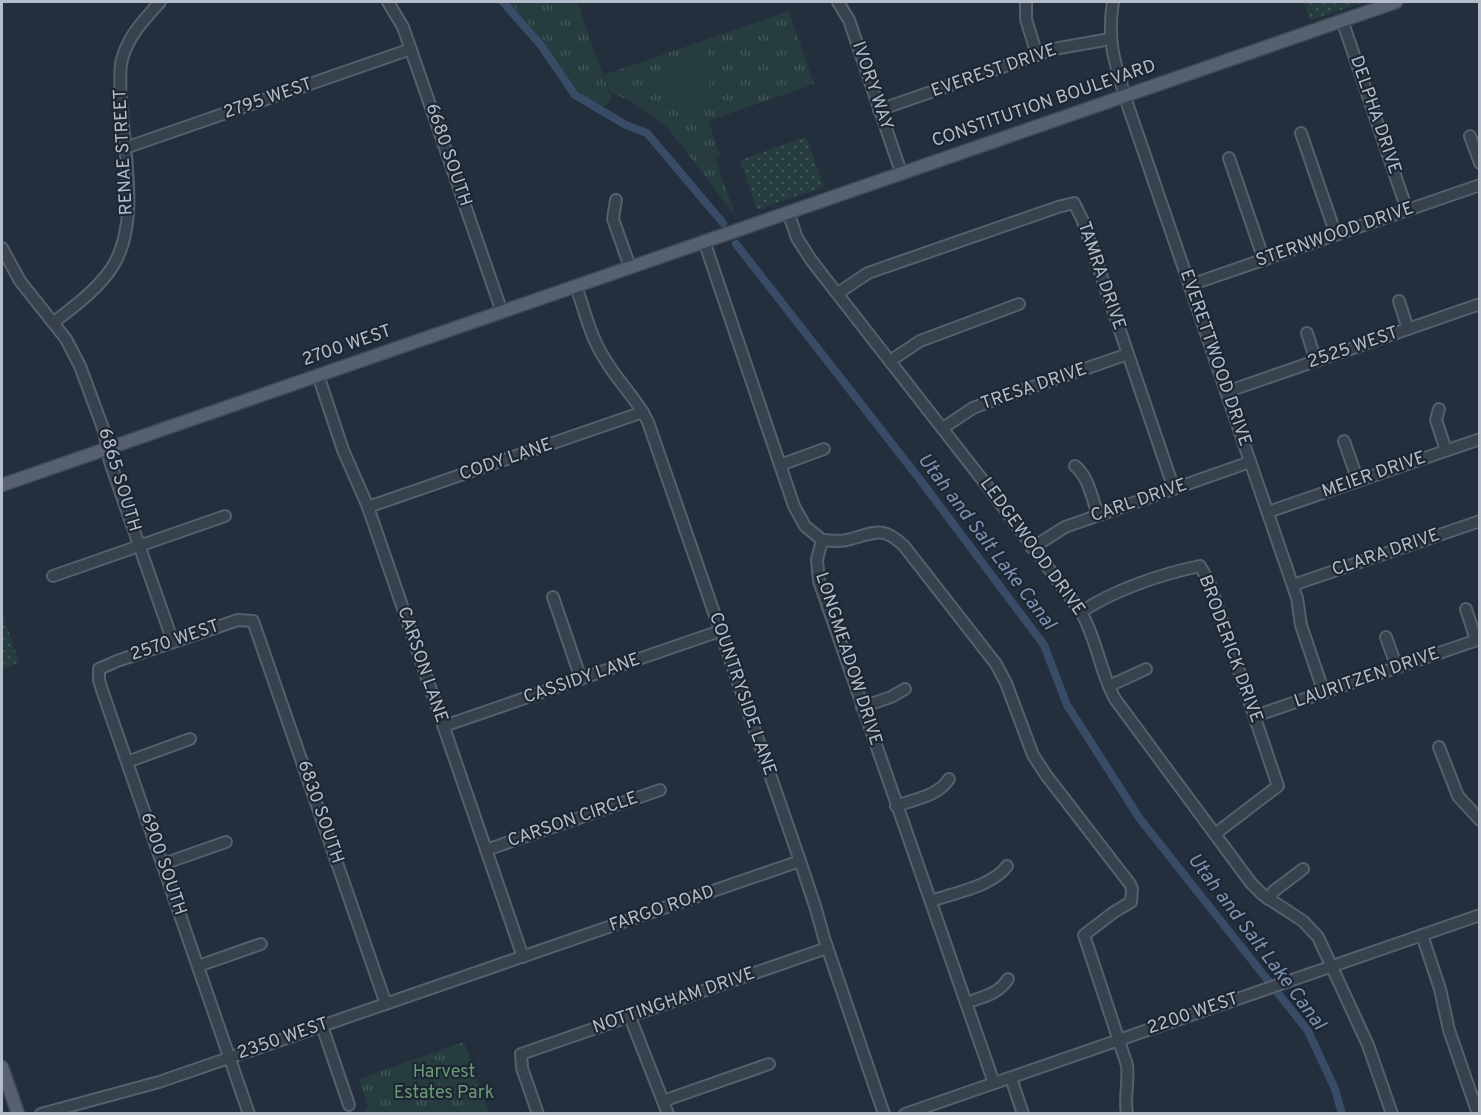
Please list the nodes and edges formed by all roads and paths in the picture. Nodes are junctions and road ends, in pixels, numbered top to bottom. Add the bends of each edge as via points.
1 (160, 2) edge
2 (388, 2) edge
3 (838, 2) edge
4 (1026, 2) edge
5 (1113, 2) edge
6 (1396, 2) edge
7 (1342, 20) junction
8 (1110, 39) junction
9 (411, 49) junction
10 (1037, 55) junction
11 (1125, 95) junction
12 (879, 110) junction
13 (1301, 133) dead end
14 (1470, 136) dead end
15 (124, 148) junction
16 (1229, 158) dead end
17 (1479, 164) edge
18 (901, 172) junction
19 (1479, 185) edge
20 (616, 200) dead end
21 (1407, 210) junction
22 (788, 212) junction
23 (1336, 235) junction
24 (704, 242) junction
25 (2, 248) edge
26 (1264, 260) junction
27 (630, 267) junction
28 (1190, 285) junction
29 (576, 286) junction
30 (838, 293) junction
31 (1398, 301) dead end
32 (1019, 304) dead end
33 (1479, 304) edge
34 (502, 312) junction
35 (53, 323) junction
36 (1408, 329) junction
37 (1307, 333) dead end
38 (1128, 354) junction
39 (890, 361) junction
40 (1316, 361) junction
41 (318, 375) junction
42 (1226, 392) junction
43 (1439, 408) dead end
44 (643, 412) junction
45 (943, 428) junction
46 (1479, 439) edge
47 (1344, 441) dead end
48 (108, 448) junction
49 (824, 449) dead end
50 (1446, 450) junction
51 (1250, 462) junction
52 (780, 465) junction
53 (1075, 466) dead end
54 (1358, 481) junction
55 (2, 485) edge
56 (1174, 489) junction
57 (368, 507) junction
58 (1268, 512) junction
59 (1098, 515) junction
60 (225, 516) dead end
61 (1479, 521) edge
62 (822, 540) junction
63 (140, 546) junction
64 (1032, 548) junction
65 (53, 576) dead end
66 (1293, 585) junction
67 (553, 597) dead end
68 (1466, 609) dead end
69 (1081, 612) junction
70 (253, 621) joint
71 (720, 631) junction
72 (1386, 637) dead end
73 (1478, 640) edge
74 (172, 642) junction
75 (1397, 668) junction
76 (99, 669) joint
77 (1146, 669) dead end
78 (581, 679) junction
79 (1109, 686) junction
80 (905, 689) dead end
81 (1324, 693) junction
82 (862, 707) junction
83 (1255, 716) junction
84 (444, 726) junction
85 (190, 740) dead end
86 (1439, 747) dead end
87 (127, 762) junction
88 (950, 779) dead end
89 (660, 790) dead end
90 (896, 806) junction
91 (1479, 820) edge
92 (1215, 834) junction
93 (226, 842) dead end
94 (486, 850) junction
95 (800, 861) junction
96 (163, 864) junction
97 (1007, 866) dead end
98 (1303, 869) dead end
99 (1268, 899) junction
100 (931, 901) junction
101 (1479, 915) edge
102 (1422, 935) junction
103 (261, 944) dead end
104 (827, 948) junction
105 (523, 957) junction
106 (198, 966) junction
107 (1331, 967) junction
108 (1008, 980) dead end
109 (966, 1003) junction
110 (386, 1004) junction
111 (630, 1017) junction
112 (322, 1026) junction
113 (1119, 1040) junction
114 (229, 1058) junction
115 (769, 1064) dead end
116 (2, 1067) edge
117 (1011, 1078) junction
118 (993, 1083) junction
119 (663, 1101) junction
120 (349, 1105) dead end
121 (18, 1113) edge
122 (41, 1113) edge
123 (249, 1113) edge
124 (538, 1113) edge
125 (668, 1113) edge
126 (884, 1113) edge
127 (905, 1113) edge
128 (1023, 1113) edge
129 (1127, 1113) edge
130 (1392, 1113) edge
131 (1478, 1113) edge

1 - 15 street, RENAE STREET via 133,33 123,56 120,73
2 - 9 street, 6680 SOUTH via 404,27
3 - 12 street, IVORY WAY via 849,20
4 - 10 street via 1026,19
5 - 8 street, EVERETTWOOD DRIVE
6 - 7 main road, CONSTITUTION BOULEVARD
7 - 11 main road, CONSTITUTION BOULEVARD
7 - 21 street, DELPHA DRIVE
8 - 10 street, EVEREST DRIVE
8 - 11 street, EVERETTWOOD DRIVE
9 - 15 street, 2795 WEST
9 - 34 street, 6680 SOUTH
10 - 12 street, EVEREST DRIVE
11 - 18 main road, CONSTITUTION BOULEVARD
11 - 28 street, EVERETTWOOD DRIVE
12 - 18 street, IVORY WAY
13 - 23 street
14 - 17 street
15 - 35 street, RENAE STREET via 128,209 124,242 102,280
16 - 26 street
18 - 22 main road, CONSTITUTION BOULEVARD
19 - 21 street, STERNWOOD DRIVE
20 - 27 street via 613,219
21 - 23 street, STERNWOOD DRIVE
22 - 24 main road, CONSTITUTION BOULEVARD
22 - 30 street, LEDGEWOOD DRIVE via 801,246
23 - 26 street, STERNWOOD DRIVE
24 - 27 main road, 2700 WEST
24 - 52 street
25 - 35 street, 6865 SOUTH via 20,281
26 - 28 street, STERNWOOD DRIVE
27 - 29 main road, 2700 WEST
28 - 42 street, EVERETTWOOD DRIVE
29 - 34 main road, 2700 WEST
29 - 44 street, COUNTRYSIDE LANE via 602,355
30 - 38 street, TAMRA DRIVE via 868,273 1074,203
30 - 39 street, LEDGEWOOD DRIVE
31 - 36 street
32 - 39 street via 920,341
33 - 36 street, 2525 WEST
34 - 41 main road, 2700 WEST
35 - 48 street, 6865 SOUTH via 74,351
36 - 40 street, 2525 WEST
37 - 40 street
38 - 45 street, TRESA DRIVE via 973,408
38 - 56 street, TAMRA DRIVE
39 - 45 street, LEDGEWOOD DRIVE
40 - 42 street, 2525 WEST
41 - 48 main road, 2700 WEST
41 - 57 street, CARSON LANE via 343,450
42 - 51 street, EVERETTWOOD DRIVE
43 - 50 street via 1436,420
44 - 57 street, CODY LANE
44 - 71 street, COUNTRYSIDE LANE
45 - 64 street, LEDGEWOOD DRIVE
46 - 50 street, MEIER DRIVE
47 - 54 street
48 - 55 main road, 2700 WEST
48 - 63 street, 6865 SOUTH
49 - 52 street
50 - 54 street, MEIER DRIVE
51 - 56 street, CARL DRIVE
51 - 58 street, EVERETTWOOD DRIVE
52 - 62 street via 799,517
53 - 59 street via 1083,474
54 - 58 street, MEIER DRIVE
56 - 59 street, CARL DRIVE
57 - 84 street, CARSON LANE
58 - 66 street, EVERETTWOOD DRIVE
59 - 64 street, CARL DRIVE via 1065,527
60 - 63 street
61 - 66 street, CLARA DRIVE
62 - 82 street, LONGMEADOW DRIVE via 817,560 819,581
62 - 113 street via 843,541 884,532 904,546 996,664 1033,755 1130,884 1131,902 1084,935
63 - 65 street
63 - 74 street, 6865 SOUTH
64 - 69 street, LEDGEWOOD DRIVE
66 - 81 street, EVERETTWOOD DRIVE via 1300,621
67 - 78 street
68 - 73 street
69 - 79 street, LEDGEWOOD DRIVE
69 - 83 street, BRODERICK DRIVE via 1121,591 1200,566
70 - 74 street, 2570 WEST via 238,620
70 - 110 street, 6830 SOUTH
71 - 78 street, CASSIDY LANE
71 - 95 street, COUNTRYSIDE LANE
72 - 75 street
73 - 75 street, LAURITZEN DRIVE
74 - 76 street, 2570 WEST
75 - 81 street, LAURITZEN DRIVE
76 - 87 street, 6900 SOUTH via 99,680
77 - 79 street
78 - 84 street, CASSIDY LANE
79 - 92 street, LEDGEWOOD DRIVE
80 - 82 street
81 - 83 street, LAURITZEN DRIVE
82 - 90 street, LONGMEADOW DRIVE
83 - 92 street, BRODERICK DRIVE via 1278,786
84 - 94 street, CARSON LANE
85 - 87 street
86 - 91 street via 1458,796
87 - 96 street, 6900 SOUTH
88 - 90 street via 937,791
89 - 94 street, CARSON CIRCLE
90 - 100 street, LONGMEADOW DRIVE
92 - 99 street, LEDGEWOOD DRIVE via 1251,884
93 - 96 street
94 - 105 street, CARSON LANE
95 - 104 street, COUNTRYSIDE LANE
95 - 105 street, FARGO ROAD
96 - 106 street, 6900 SOUTH
97 - 100 street via 992,880
98 - 99 street
99 - 107 street, LEDGEWOOD DRIVE via 1311,928
100 - 109 street, LONGMEADOW DRIVE
101 - 102 street, 2200 WEST
102 - 107 street, 2200 WEST
102 - 131 street
103 - 106 street
104 - 111 street, NOTTINGHAM DRIVE
104 - 126 street, COUNTRYSIDE LANE
105 - 110 street, 2350 WEST
106 - 114 street, 6900 SOUTH
107 - 113 street, 2200 WEST
107 - 130 street, LEDGEWOOD DRIVE via 1368,1045
108 - 109 street via 997,991
109 - 118 street, LONGMEADOW DRIVE
110 - 112 street, 2350 WEST
111 - 119 street
111 - 124 street, NOTTINGHAM DRIVE via 521,1054
112 - 114 street, 2350 WEST
112 - 120 street
113 - 117 street, 2200 WEST
113 - 129 street via 1127,1065
114 - 122 street, 2350 WEST via 140,1088
114 - 123 street, 6900 SOUTH
115 - 119 street
116 - 121 main road
117 - 118 street, 2200 WEST
117 - 128 street
118 - 127 street, 2200 WEST
119 - 125 street

